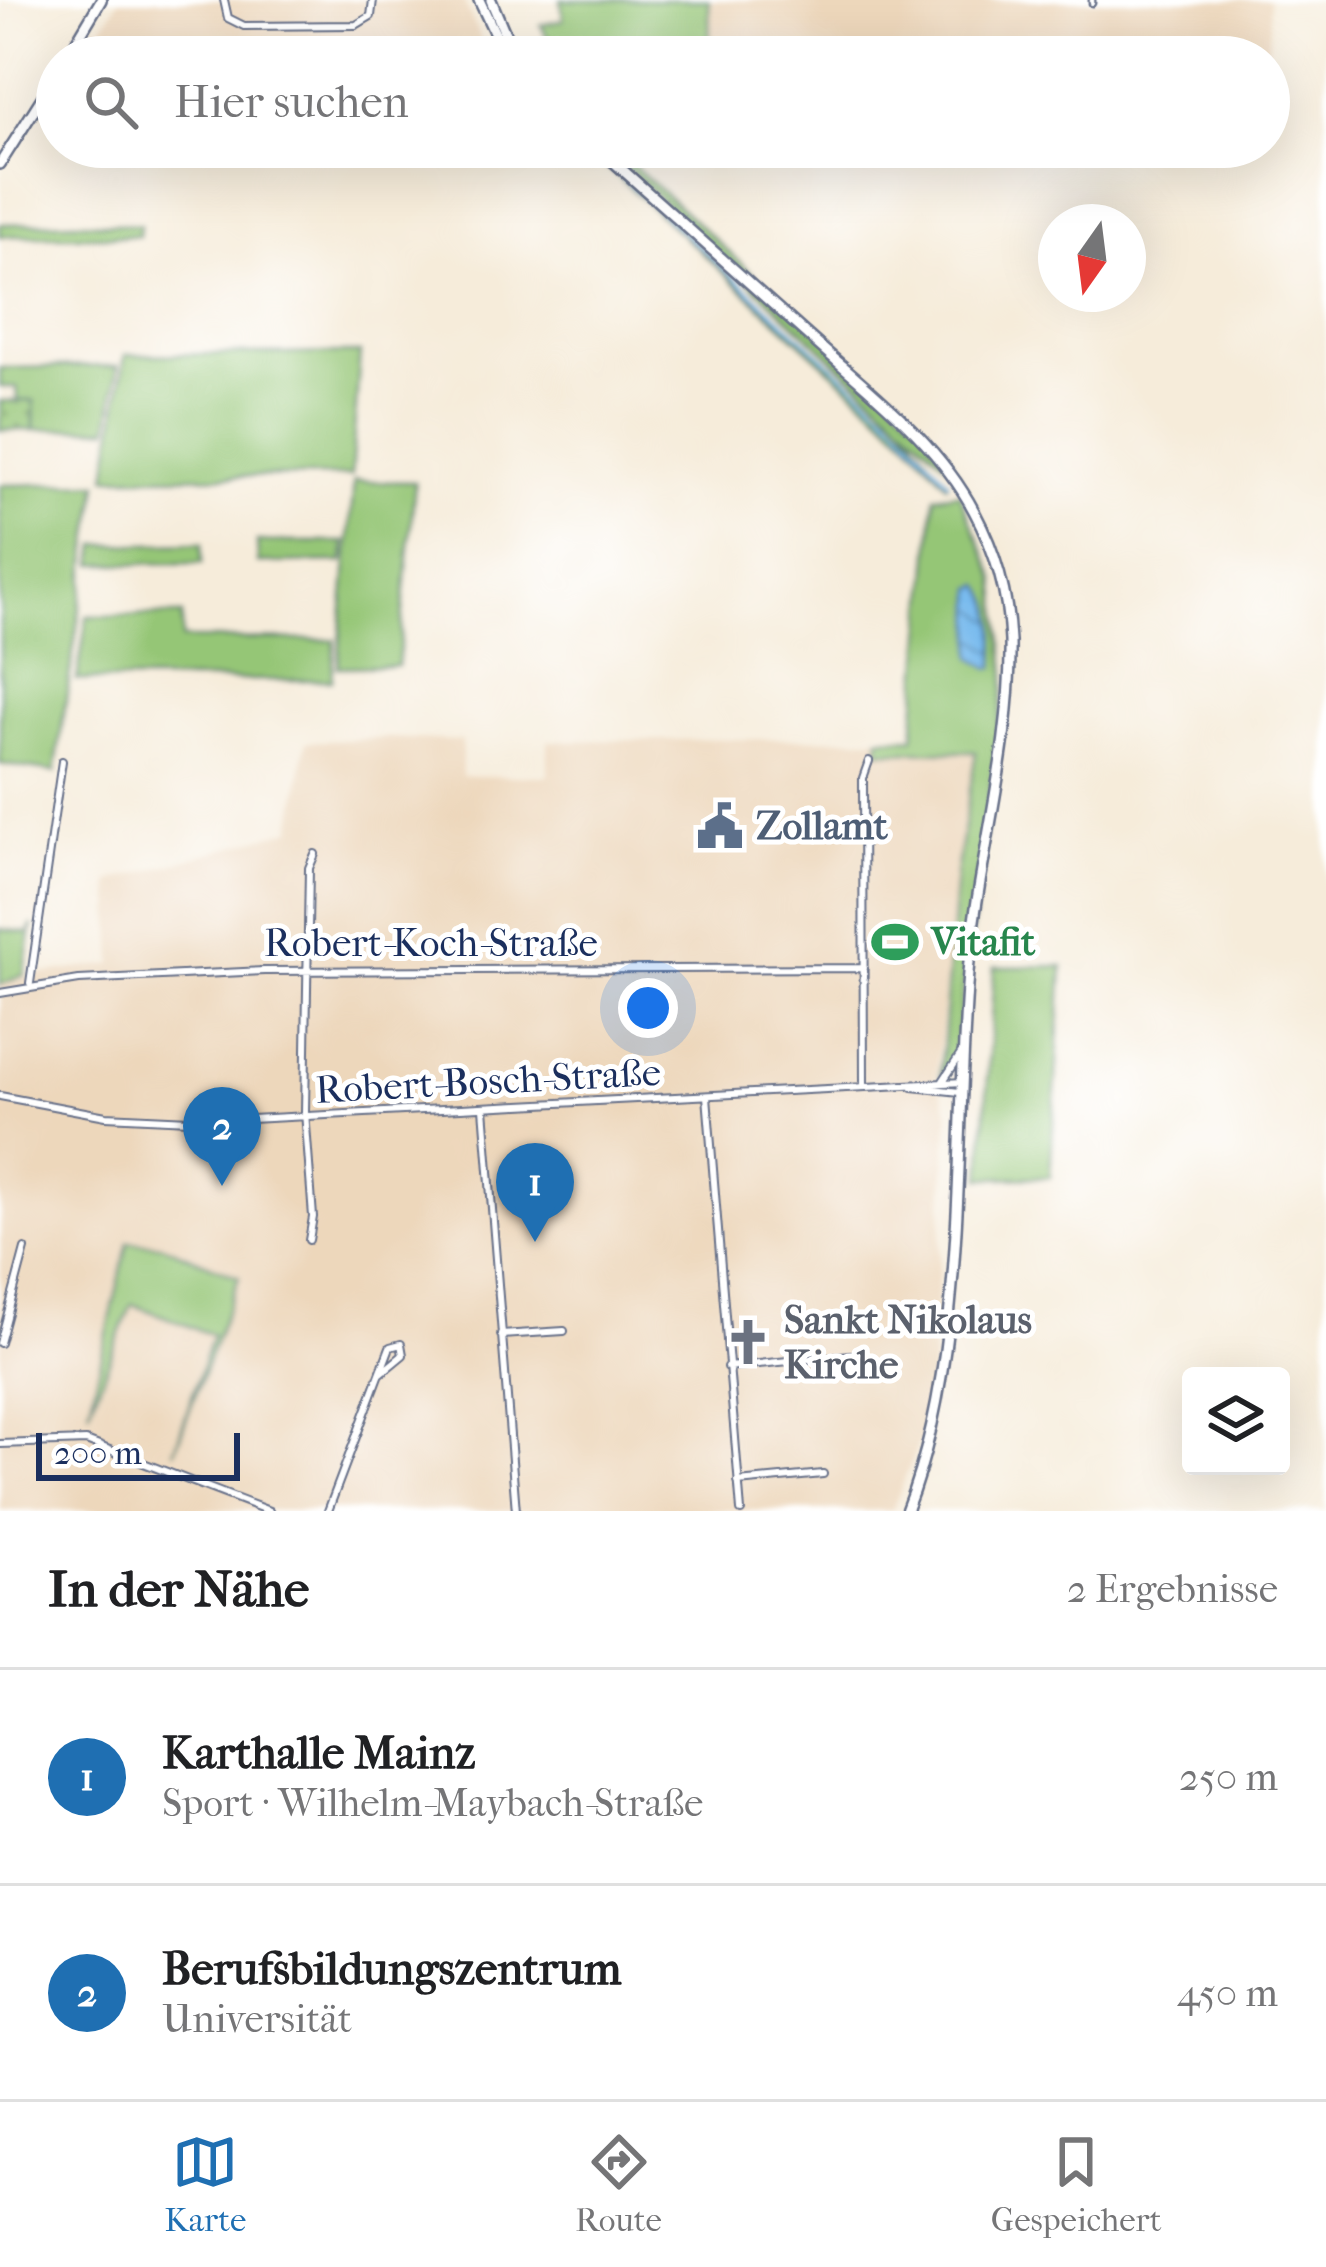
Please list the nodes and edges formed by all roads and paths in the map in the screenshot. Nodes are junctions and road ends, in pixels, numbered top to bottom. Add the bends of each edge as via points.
1 (101, 0) edge
2 (224, 0) edge
3 (374, 0) edge
4 (479, 0) edge
5 (490, 0) edge
6 (80, 36) edge
7 (499, 36) edge
8 (503, 36) edge
9 (36, 107) edge
10 (0, 164) edge
11 (620, 168) edge
12 (62, 761) dead end
13 (869, 761) dead end
14 (315, 854) dead end
15 (864, 968) junction
16 (308, 971) junction
17 (30, 984) junction
18 (0, 993) edge
19 (966, 1018) junction
20 (961, 1054) junction
21 (942, 1082) junction
22 (910, 1087) junction
23 (962, 1087) junction
24 (864, 1088) junction
25 (0, 1096) edge
26 (706, 1096) junction
27 (484, 1108) junction
28 (306, 1118) junction
29 (309, 1240) dead end
30 (25, 1249) dead end
31 (564, 1331) dead end
32 (501, 1335) junction
33 (0, 1342) edge
34 (851, 1355) dead end
35 (727, 1367) junction
36 (380, 1374) junction
37 (0, 1444) edge
38 (824, 1474) dead end
39 (738, 1482) junction
40 (269, 1511) edge
41 (328, 1511) edge
42 (516, 1511) edge
43 (741, 1511) edge
44 (907, 1511) edge

1 - 6 main road
2 - 3 street via 228,18 244,26 356,25 370,16
4 - 7 main road
5 - 8 main road
9 - 10 main road
11 - 19 main road via 915,434 956,482 988,542 1008,614 1010,665
12 - 17 street
13 - 15 street
14 - 16 street
15 - 16 street, Robert-Koch-Straße
15 - 24 street
16 - 17 street, Robert-Koch-Straße
16 - 28 street
17 - 18 street, Robert-Koch-Straße
19 - 20 main road
19 - 23 main road
20 - 21 street
20 - 23 main road
21 - 22 street, Robert-Bosch-Straße
21 - 23 street, Robert-Bosch-Straße
22 - 23 street, Robert-Bosch-Straße
22 - 24 street, Robert-Bosch-Straße
23 - 44 main road via 942,1366
24 - 26 street, Robert-Bosch-Straße
25 - 28 street, Robert-Bosch-Straße via 130,1118
26 - 27 street, Robert-Bosch-Straße
26 - 35 street
27 - 28 street, Robert-Bosch-Straße
27 - 32 street
28 - 29 street
30 - 33 street
31 - 32 street
32 - 42 street
34 - 35 street
35 - 39 street
36 - 36 street via 404,1355 401,1344 393,1343
36 - 41 street
37 - 40 street via 86,1441
38 - 39 street
39 - 43 street

